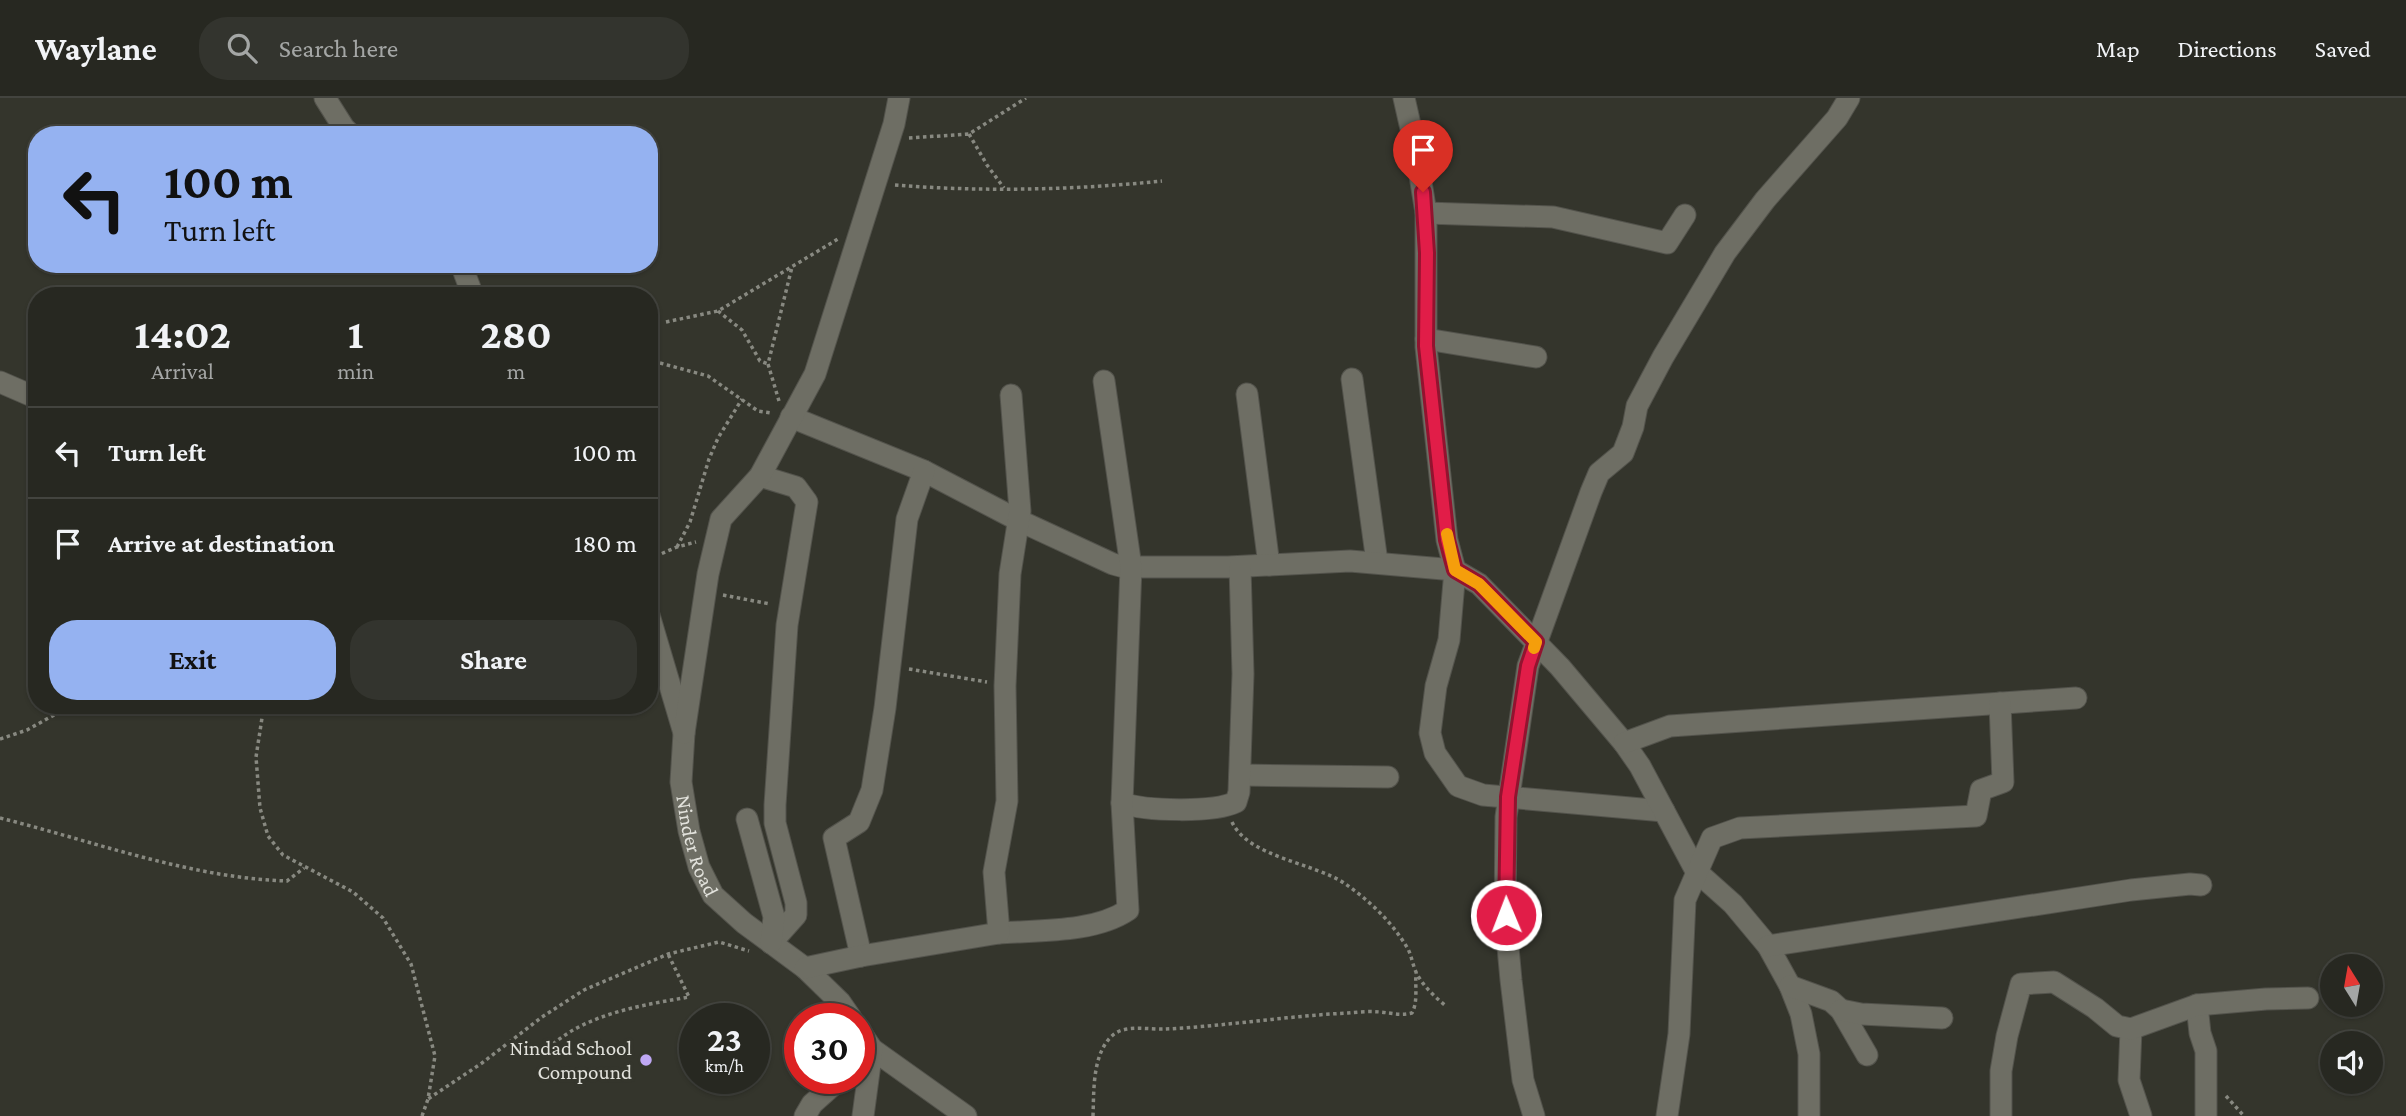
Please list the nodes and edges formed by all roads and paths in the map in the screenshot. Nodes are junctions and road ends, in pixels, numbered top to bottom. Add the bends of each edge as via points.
1 (325, 98) edge
2 (900, 98) edge
3 (1026, 98) edge
4 (1404, 98) edge
5 (1849, 98) edge
6 (344, 126) edge
7 (969, 134) junction
8 (890, 140) junction
9 (1162, 181) dead end
10 (875, 184) junction
11 (1004, 188) junction
12 (1426, 213) junction
13 (1685, 215) dead end
14 (863, 222) junction
15 (792, 267) junction
16 (718, 311) junction
17 (666, 322) dead end
18 (1426, 339) junction
19 (1536, 357) dead end
20 (660, 363) dead end
21 (768, 364) junction
22 (1352, 379) dead end
23 (1104, 382) dead end
24 (0, 383) edge
25 (28, 394) edge
26 (1247, 394) dead end
27 (1011, 395) dead end
28 (742, 399) junction
29 (792, 417) junction
30 (924, 471) junction
31 (760, 476) junction
32 (1018, 520) junction
33 (716, 540) junction
34 (677, 547) junction
35 (658, 555) edge
36 (1377, 562) junction
37 (1269, 565) junction
38 (1240, 566) junction
39 (1131, 567) junction
40 (1455, 570) junction
41 (706, 592) junction
42 (790, 608) junction
43 (1536, 642) junction
44 (658, 645) edge
45 (889, 666) junction
46 (1005, 686) junction
47 (2076, 698) dead end
48 (2000, 703) junction
49 (56, 714) edge
50 (263, 714) edge
51 (684, 733) junction
52 (0, 739) edge
53 (1624, 743) junction
54 (1240, 775) junction
55 (1388, 778) dead end
56 (1508, 797) junction
57 (1122, 803) junction
58 (1226, 807) junction
59 (1664, 811) junction
60 (0, 818) edge
61 (747, 819) dead end
62 (304, 868) junction
63 (1696, 871) junction
64 (2201, 885) dead end
65 (999, 933) junction
66 (1768, 946) junction
67 (764, 948) junction
68 (668, 954) junction
69 (861, 956) junction
70 (805, 968) junction
71 (1416, 973) junction
72 (1790, 986) junction
73 (2308, 998) dead end
74 (841, 1003) edge
75 (1446, 1006) dead end
76 (2197, 1006) junction
77 (1841, 1010) junction
78 (1942, 1018) dead end
79 (2131, 1029) junction
80 (553, 1044) dead end
81 (1867, 1055) dead end
82 (875, 1061) edge
83 (823, 1094) edge
84 (864, 1094) edge
85 (428, 1099) junction
86 (964, 1115) edge
87 (422, 1116) edge
88 (805, 1116) edge
89 (863, 1116) edge
90 (1093, 1116) edge
91 (1534, 1116) edge
92 (1667, 1116) edge
93 (1809, 1116) edge
94 (2001, 1116) edge
95 (2141, 1116) edge
96 (2206, 1116) edge

1 - 6 street
2 - 8 street
3 - 7 path
4 - 12 street
5 - 43 street via 1725,253 1663,357 1637,406 1623,453 1599,473
7 - 8 path
7 - 11 path
8 - 10 street
9 - 11 path
10 - 11 path
10 - 14 street
12 - 13 street via 1553,217 1667,243
12 - 18 street
14 - 15 path
14 - 29 street via 815,374
15 - 16 path
15 - 21 path
16 - 17 path
16 - 21 path via 742,330 760,361
18 - 19 street
18 - 40 street via 1447,540
20 - 28 path via 708,376
21 - 29 path via 777,398
22 - 36 street
23 - 39 street
24 - 25 street
26 - 37 street
27 - 32 street
28 - 29 path via 758,411
28 - 34 path via 709,458 690,522
29 - 30 street
29 - 31 street
30 - 32 street
30 - 45 street via 907,519
31 - 33 street via 721,519
31 - 42 street via 796,487 807,502
32 - 39 street via 1113,564
32 - 46 street via 1010,574
33 - 34 path
33 - 41 street
34 - 35 path
36 - 37 street
36 - 40 street
37 - 38 street
38 - 39 street
38 - 54 street
39 - 57 street
40 - 43 street via 1479,584
40 - 56 street via 1449,640 1436,686 1430,733 1435,753 1458,786
41 - 42 path
41 - 51 street
42 - 67 street via 775,823 796,915
43 - 53 street
43 - 56 street via 1528,666
44 - 51 street, Ninder Road
45 - 46 path
45 - 69 street via 872,790 859,822 834,838
46 - 65 street via 1007,801 994,872
47 - 48 street
48 - 53 street via 1670,726
48 - 63 street via 2003,782 1981,790 1976,816 1740,828 1712,838
49 - 52 path
50 - 62 path via 256,757 260,808 268,836 283,855
51 - 67 street, Ninder Road via 681,782 699,867 713,895
53 - 59 street
54 - 55 street
54 - 58 street via 1236,802
56 - 59 street
56 - 91 street via 1506,915 1523,1080
57 - 58 street via 1137,808
57 - 65 street via 1128,910 1093,925
58 - 71 path via 1234,826 1255,845 1342,882 1363,897 1396,931
59 - 63 street
60 - 62 path via 115,850 258,880 287,881
61 - 67 street via 774,917
62 - 85 path via 353,892 383,918 411,964 435,1056
63 - 66 street
63 - 92 street via 1685,900 1679,1034
64 - 66 street via 2131,890
65 - 69 street
66 - 72 street
67 - 68 path via 719,942
67 - 70 street, Ninder Road
68 - 80 path via 689,998 638,1006 579,1026
68 - 85 path via 584,990
69 - 70 street
70 - 74 street, Ninder Road
71 - 75 path
71 - 90 path via 1416,1005 1412,1013 1401,1016 1347,1013 1220,1026 1125,1028 1102,1049
72 - 77 street via 1831,1001
72 - 93 street via 1809,1054
73 - 76 street
76 - 79 street
76 - 96 street via 2206,1051
77 - 78 street
77 - 81 street
79 - 94 street via 2117,1026 2054,982 2021,984 2001,1071
79 - 95 street via 2129,1080
82 - 86 street
83 - 88 street
84 - 89 street
85 - 87 path

